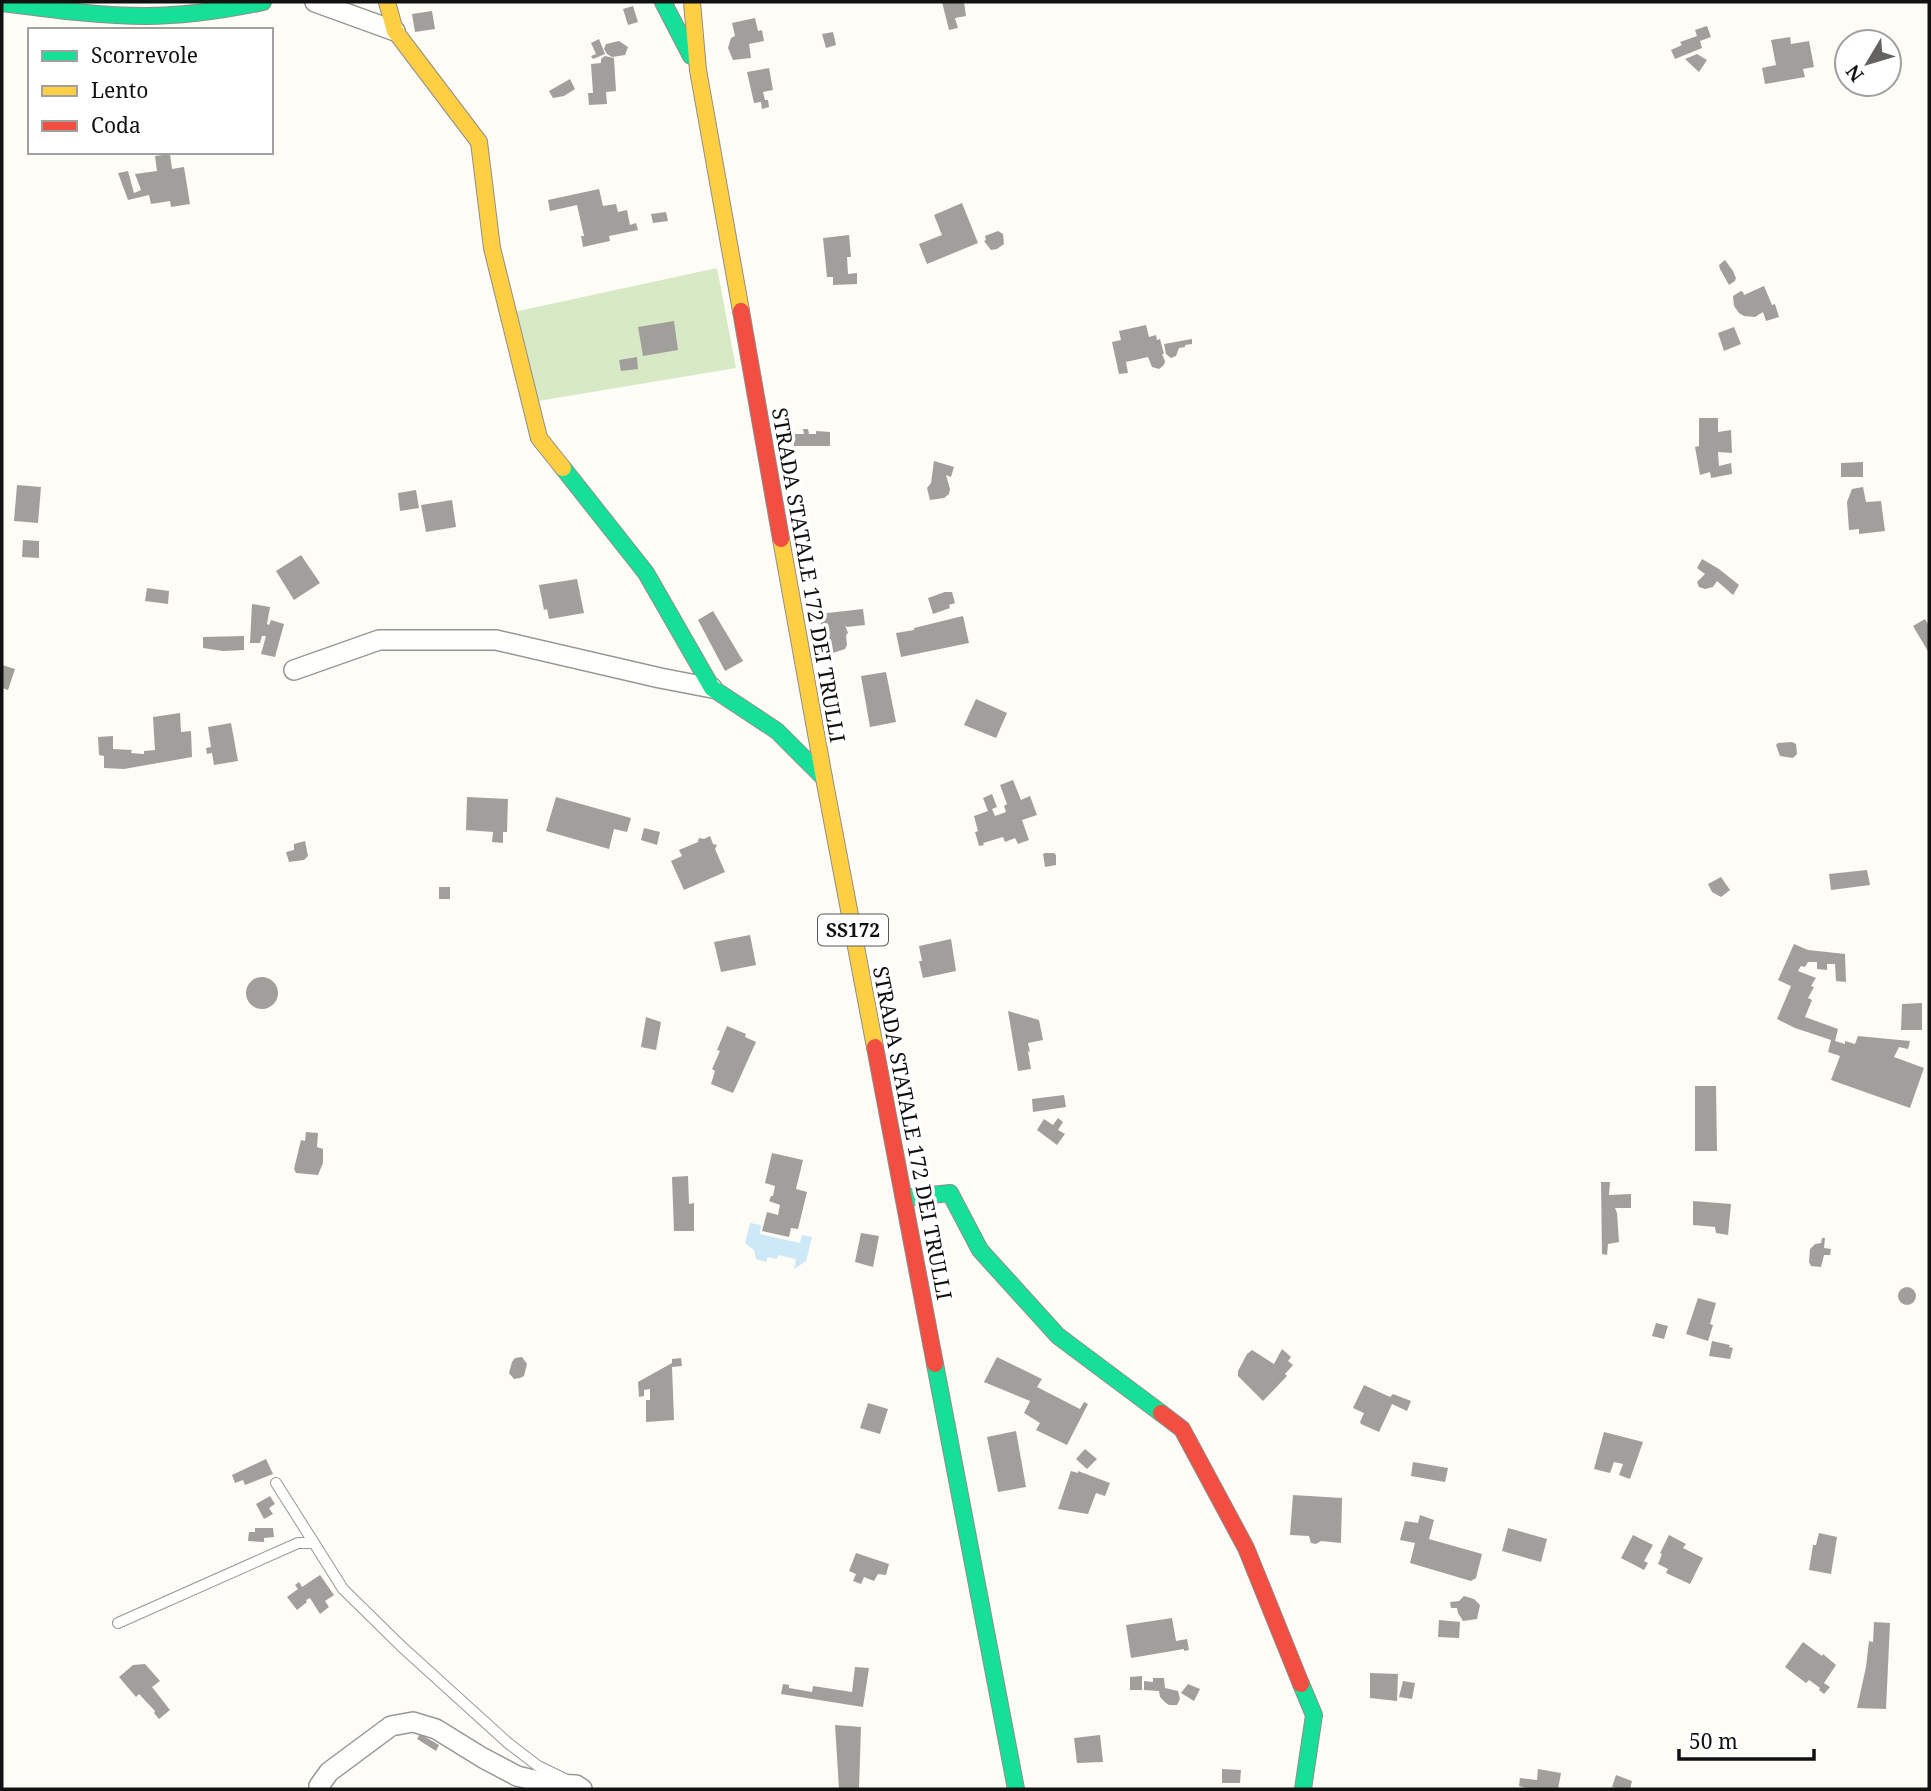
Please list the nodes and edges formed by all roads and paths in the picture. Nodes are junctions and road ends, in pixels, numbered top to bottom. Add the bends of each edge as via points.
1 (263, 2) edge
2 (315, 2) edge
3 (387, 2) edge
4 (663, 2) edge
5 (692, 2) edge
6 (2, 3) edge
7 (395, 31) junction
8 (698, 70) junction
9 (294, 670) dead end
10 (712, 688) junction
11 (824, 778) junction
12 (904, 1198) junction
13 (276, 1483) dead end
14 (314, 1543) junction
15 (118, 1623) dead end
16 (579, 1787) edge
17 (320, 1789) edge
18 (1016, 1789) edge
19 (1303, 1789) edge

1 - 6 main road via 218,11 147,16
2 - 7 street
3 - 7 main road
4 - 8 main road, STRADA STATALE 172 DEI TRULLI / SS172
5 - 8 main road, STRADA STATALE 172 DEI TRULLI / SS172
7 - 10 main road via 479,142 492,248 539,438 646,573
8 - 11 main road, STRADA STATALE 172 DEI TRULLI / SS172
9 - 10 street via 379,640 496,640
10 - 11 main road via 776,731
11 - 12 main road, STRADA STATALE 172 DEI TRULLI / SS172
12 - 18 main road, STRADA STATALE 172 DEI TRULLI / SS172
12 - 19 main road via 950,1193 980,1250 1058,1336 1182,1429 1246,1548 1314,1715
13 - 14 lane
14 - 15 lane via 298,1543
14 - 16 lane via 343,1589 401,1646 538,1766
16 - 17 street via 517,1776 436,1729 413,1722 391,1726 329,1772

